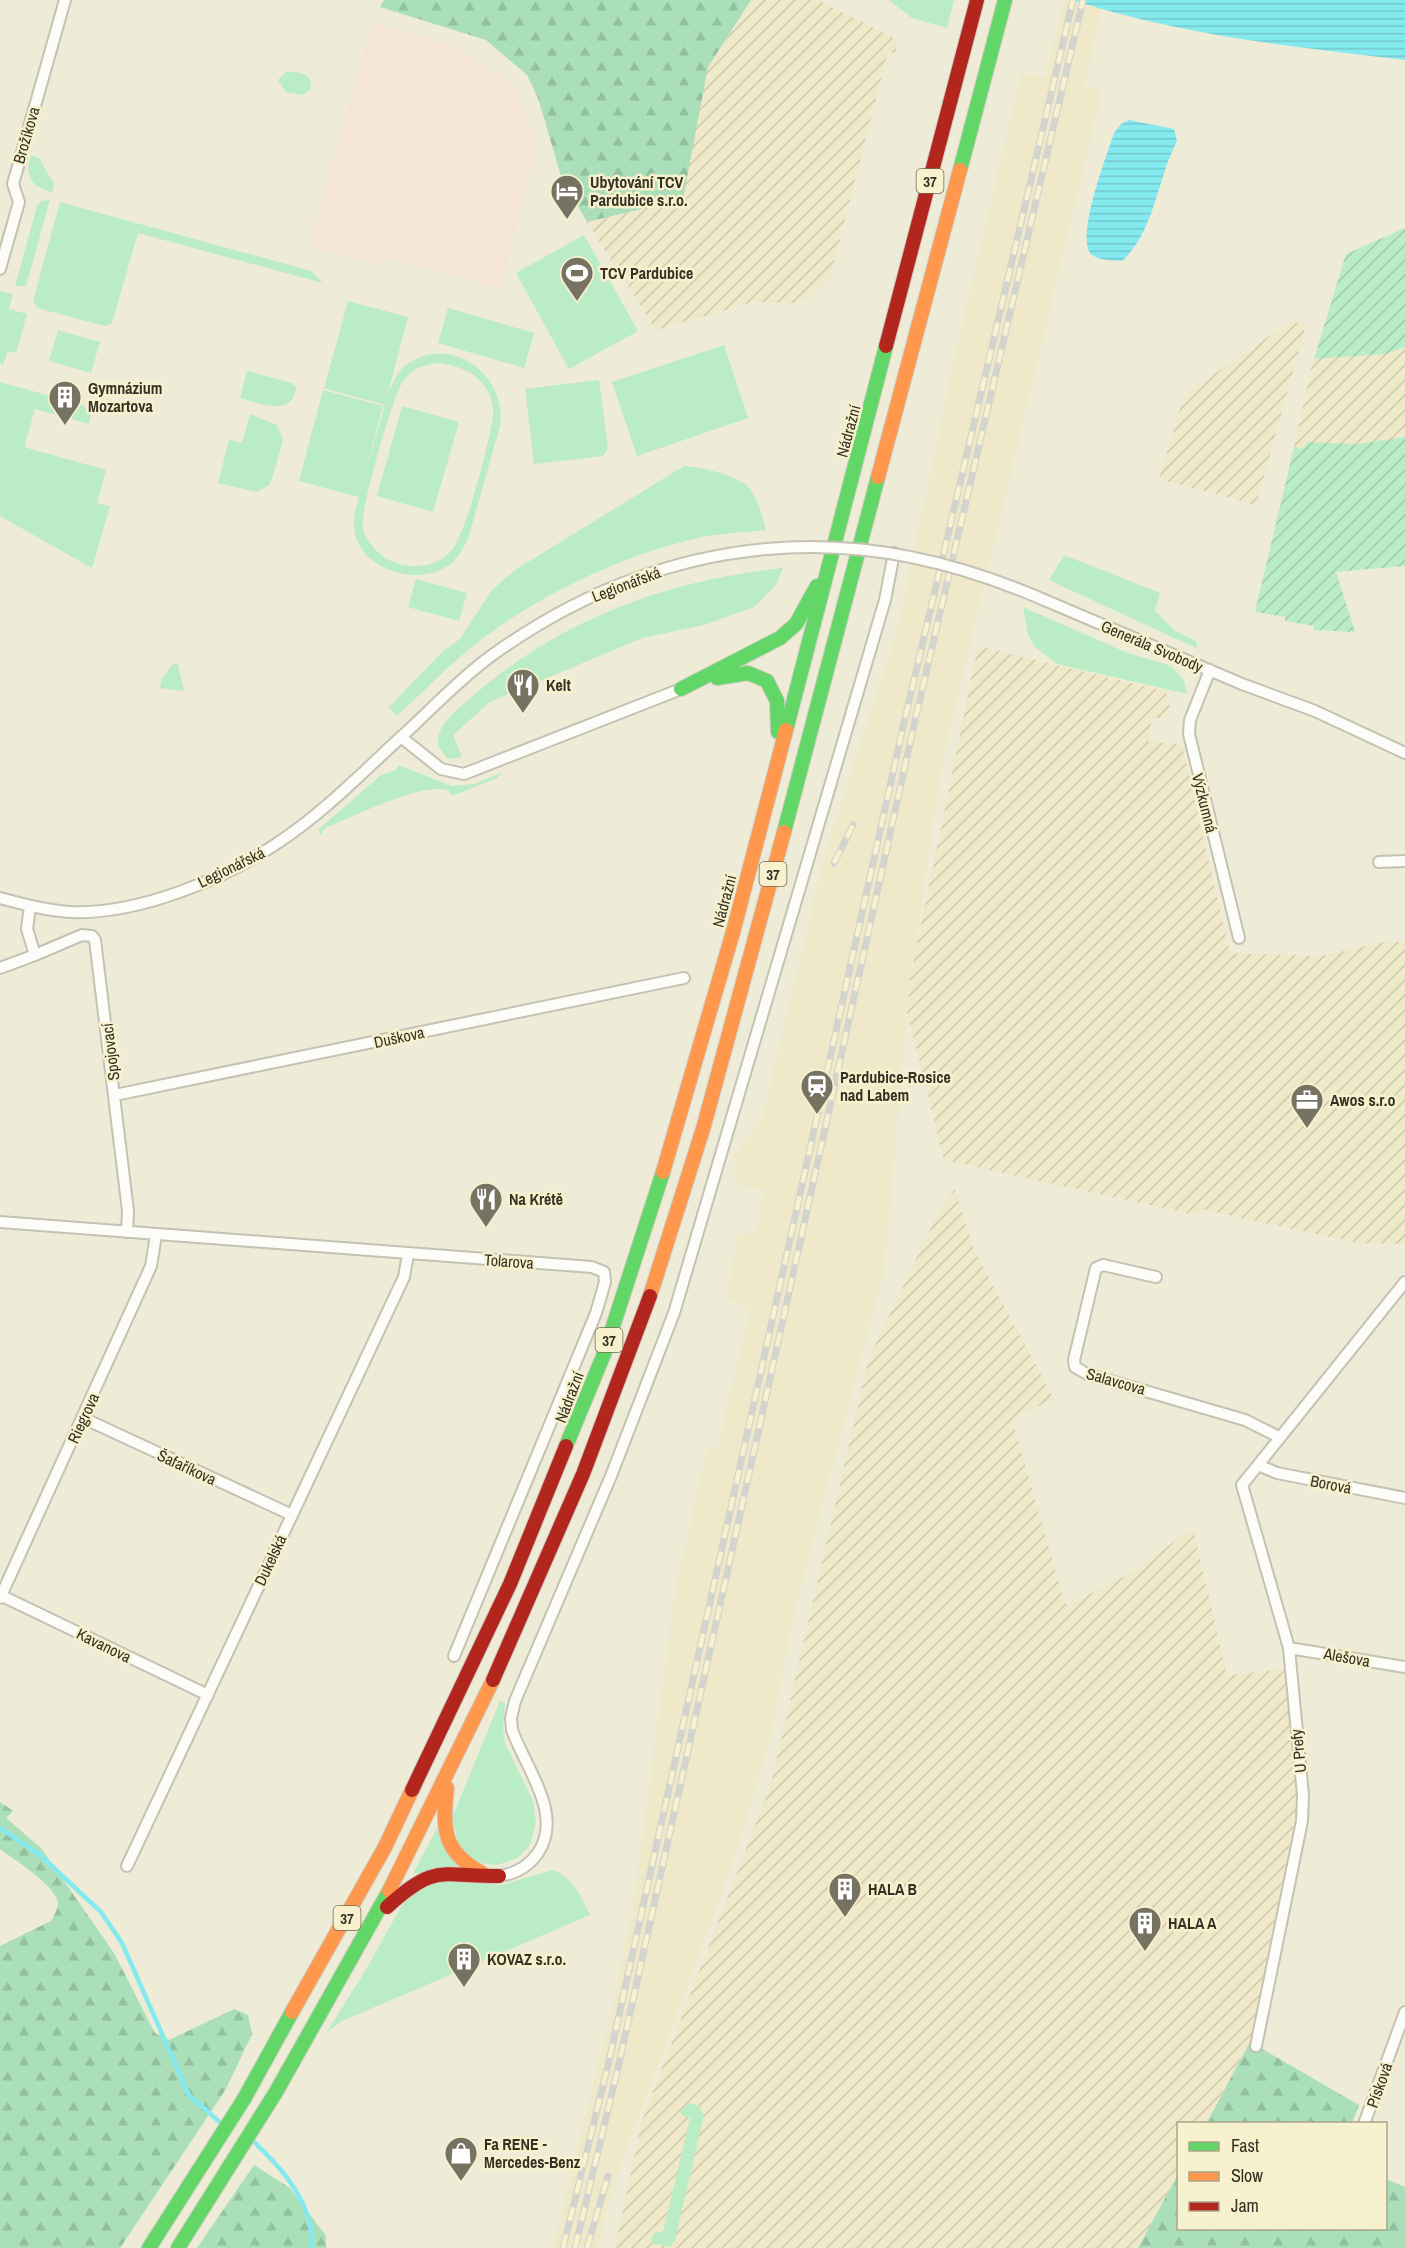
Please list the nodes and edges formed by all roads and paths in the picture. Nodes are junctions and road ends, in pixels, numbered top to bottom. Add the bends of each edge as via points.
1 (65, 0) edge
2 (977, 0) edge
3 (1005, 0) edge
4 (0, 269) edge
5 (894, 553) junction
6 (832, 555) junction
7 (1210, 670) junction
8 (681, 689) junction
9 (401, 737) junction
10 (1405, 753) edge
11 (776, 768) junction
12 (1405, 861) edge
13 (1379, 862) dead end
14 (0, 898) edge
15 (30, 906) junction
16 (1239, 938) dead end
17 (35, 955) junction
18 (0, 969) edge
19 (684, 978) dead end
20 (115, 1095) junction
21 (0, 1222) edge
22 (127, 1232) junction
23 (156, 1235) junction
24 (408, 1254) junction
25 (1156, 1277) dead end
26 (1405, 1282) edge
27 (83, 1418) junction
28 (1279, 1437) junction
29 (1258, 1465) junction
30 (1405, 1498) edge
31 (292, 1515) junction
32 (0, 1596) edge
33 (1289, 1648) junction
34 (454, 1656) dead end
35 (1405, 1667) edge
36 (208, 1695) junction
37 (448, 1776) junction
38 (128, 1866) dead end
39 (498, 1876) junction
40 (374, 1919) junction
41 (1405, 2012) edge
42 (1256, 2046) dead end
43 (1365, 2122) edge
44 (148, 2248) edge
45 (178, 2248) edge

1 - 4 street, Brožíkova via 13,184 19,202
2 - 6 main road, Nádražní / 37
3 - 37 main road, 37 via 746,979 662,1262 614,1394 500,1664
5 - 7 street, Generála Svobody, bridge via 984,575
5 - 9 street, Legionářská, bridge via 813,546 715,555 609,589 561,612 489,658
5 - 39 street via 885,600 674,1313 611,1476 515,1701 512,1730 544,1803 544,1841 533,1860 514,1874
6 - 8 main road via 801,616 789,631
6 - 11 main road, Nádražní / 37
7 - 10 street, Generála Svobody via 1315,711
7 - 16 street, Výzkumná via 1190,720 1189,734
8 - 9 street via 464,774 441,770
8 - 11 main road via 743,672 757,674 769,682 779,704
9 - 15 street, Legionářská via 294,831 250,860 182,891 148,903 96,911
11 - 44 main road, Nádražní / 37 via 678,1126 627,1289 540,1512 491,1626 369,1878 244,2099
12 - 13 street
14 - 15 street, Legionářská
15 - 17 street via 27,929
17 - 18 street
17 - 20 street, Spojovací via 82,935 95,940
19 - 20 street, Duškova
20 - 22 street, Spojovací
21 - 22 street, Tolarova
22 - 23 street, Tolarova
23 - 24 street, Tolarova
23 - 27 street, Riegrova via 152,1266
24 - 31 street, Dukelská via 404,1277
24 - 34 street, Tolarova via 592,1267 601,1270 605,1277 598,1307 558,1409
25 - 28 street, Salavcova via 1102,1265 1096,1268 1074,1360 1076,1367 1087,1374 1245,1419
26 - 28 street
27 - 31 street, Šafaříkova
27 - 32 street, Riegrova
28 - 29 street
29 - 30 street, Borová via 1277,1473
29 - 33 street, U Prefy via 1242,1489
31 - 36 street, Dukelská
32 - 36 street, Kavanova
33 - 35 street, Alešova
33 - 42 street, U Prefy via 1303,1808
36 - 38 street, Dukelská
37 - 39 main road via 444,1819 450,1846 467,1865
37 - 40 main road, 37
39 - 40 main road via 444,1872 426,1875 413,1882
40 - 45 main road, 37 via 265,2112
41 - 43 street, Písková

